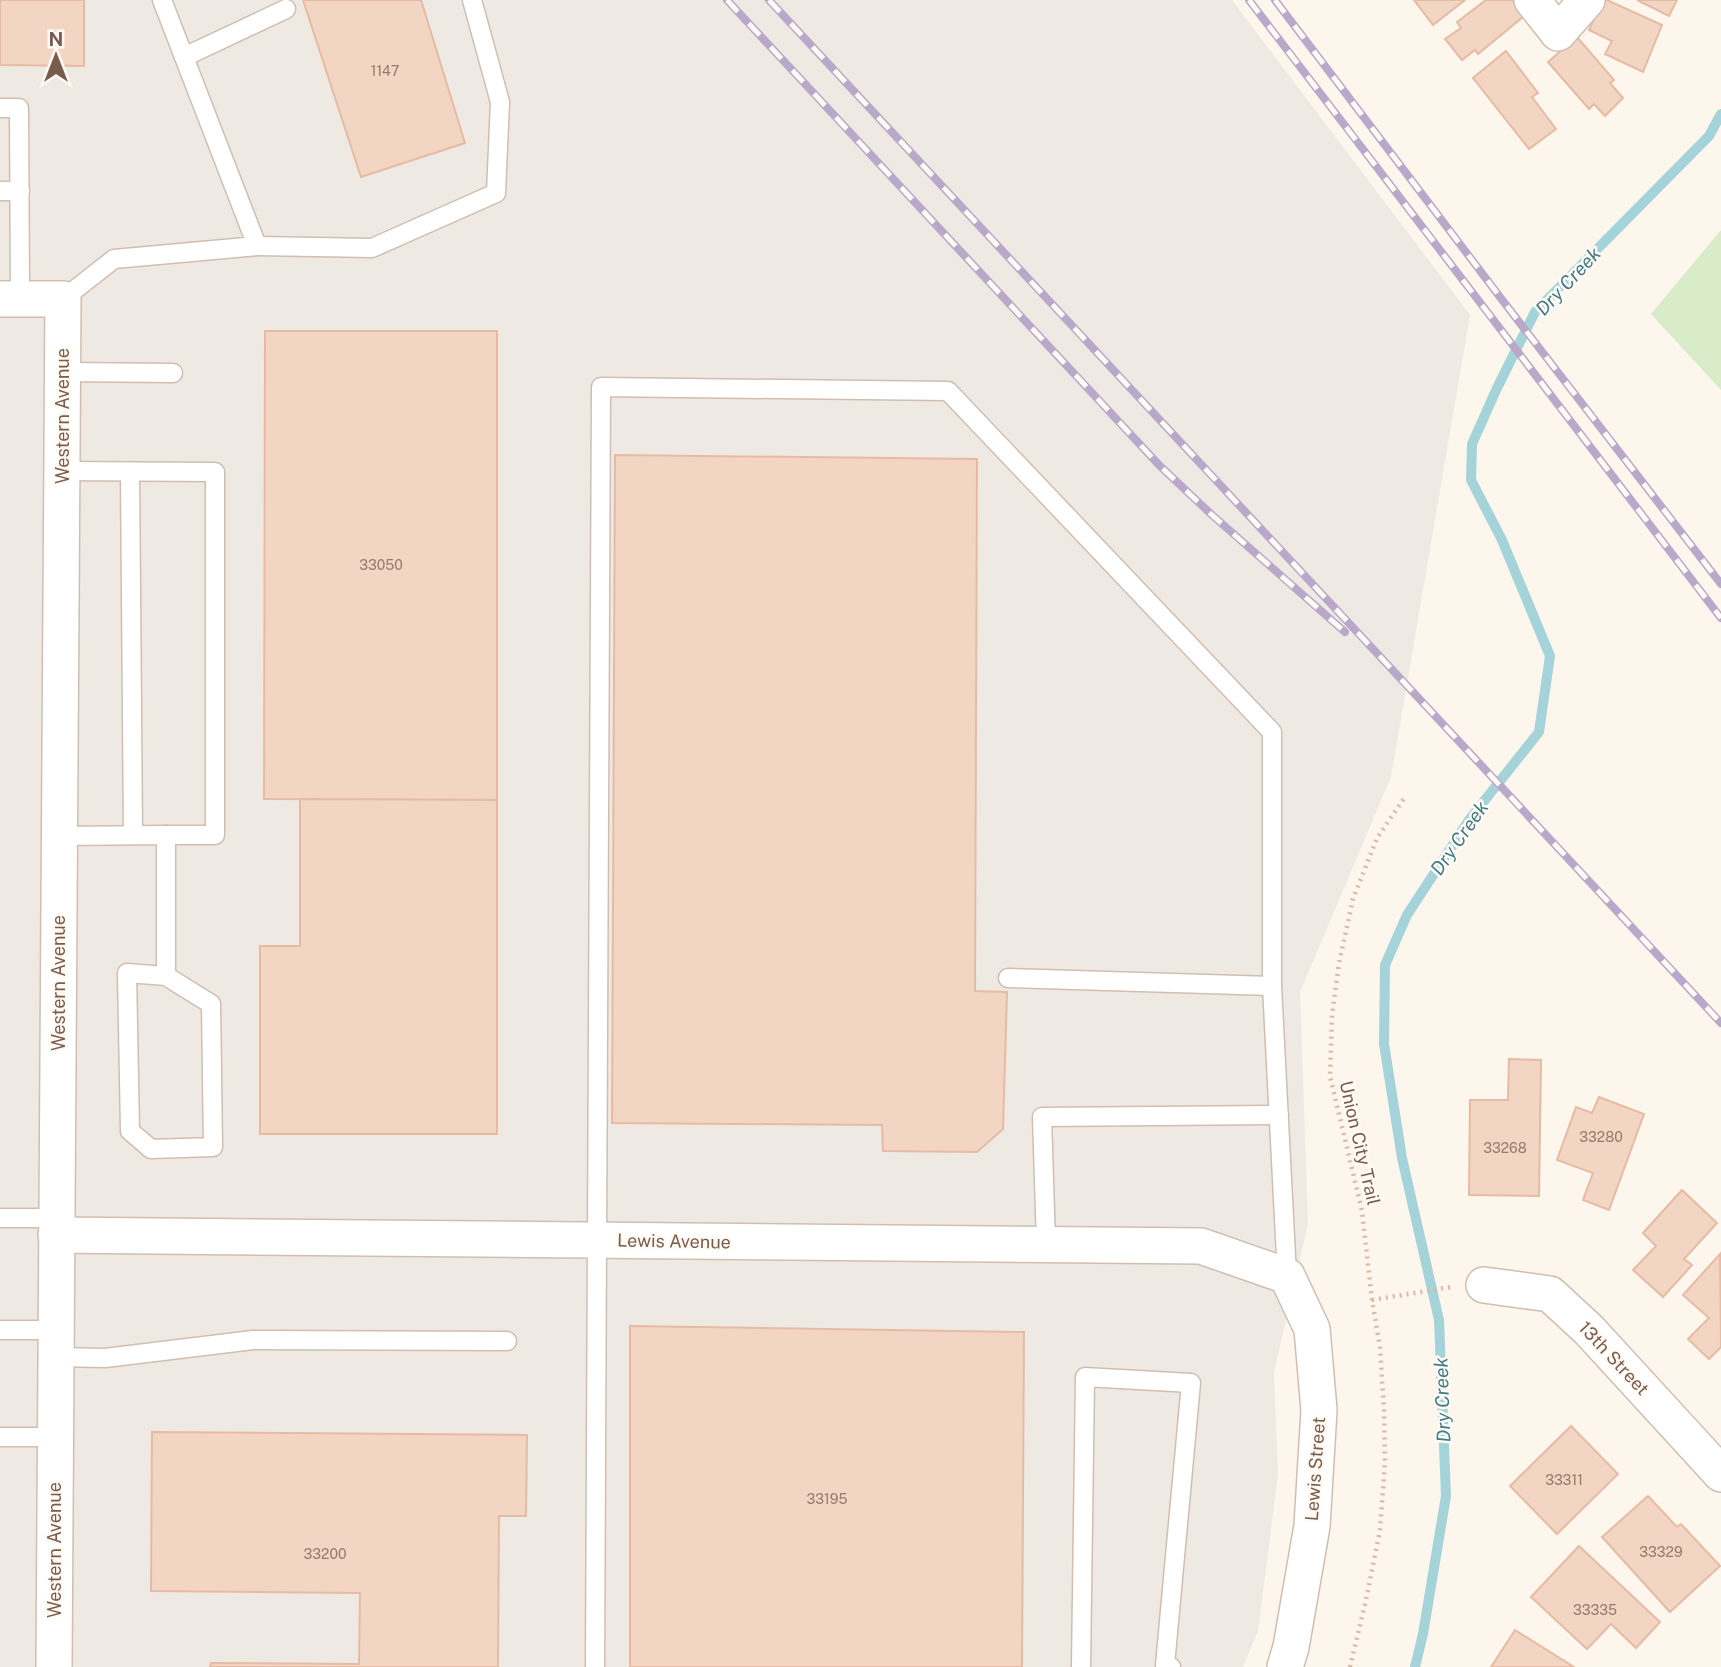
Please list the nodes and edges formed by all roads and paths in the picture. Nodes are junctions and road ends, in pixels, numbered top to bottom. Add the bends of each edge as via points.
1 (162, 0) edge
2 (472, 0) edge
3 (1532, 0) edge
4 (1587, 0) edge
5 (286, 9) dead end
6 (184, 57) junction
7 (0, 108) edge
8 (0, 191) edge
9 (20, 191) junction
10 (257, 247) junction
11 (10, 299) edge
12 (63, 299) junction
13 (63, 372) junction
14 (173, 373) dead end
15 (62, 471) junction
16 (130, 472) junction
17 (1405, 797) dead end
18 (134, 835) junction
19 (166, 835) junction
20 (59, 836) junction
21 (166, 976) junction
22 (1008, 978) dead end
23 (1272, 986) junction
24 (1279, 1115) junction
25 (0, 1218) edge
26 (57, 1227) junction
27 (597, 1240) junction
28 (1046, 1244) junction
29 (1287, 1276) junction
30 (1469, 1286) joint
31 (1372, 1300) junction
32 (0, 1329) edge
33 (507, 1341) dead end
34 (56, 1343) junction
35 (0, 1437) edge
36 (55, 1437) junction
37 (1721, 1474) edge
38 (54, 1667) edge
39 (595, 1667) edge
40 (1081, 1667) edge
41 (1171, 1667) edge
42 (1286, 1667) edge
43 (1350, 1667) edge

1 - 6 lane
2 - 10 lane via 500,102 496,194 372,248
3 - 4 street via 1558,33
5 - 6 lane
6 - 10 lane
7 - 9 lane via 19,108
8 - 9 lane
9 - 11 lane
10 - 12 lane via 114,259
11 - 12 street
12 - 13 street, Western Avenue
13 - 14 lane
13 - 15 street, Western Avenue
15 - 16 lane
15 - 20 street, Western Avenue
16 - 18 lane
16 - 19 lane via 215,472 215,835
17 - 31 path, Union City Trail via 1377,838 1353,899 1332,1015 1330,1076 1362,1211
18 - 19 lane
18 - 20 lane
19 - 21 lane
20 - 26 street, Western Avenue
21 - 21 lane via 211,1004 213,1147 151,1149 130,1131 127,973
22 - 23 lane
23 - 24 lane
23 - 27 lane via 1272,732 948,391 601,387
24 - 28 lane via 1042,1117
24 - 29 lane
25 - 26 lane
26 - 27 street, Lewis Avenue
26 - 34 street, Western Avenue
27 - 28 street, Lewis Avenue
27 - 39 lane
28 - 29 street, Lewis Avenue via 1201,1246
29 - 42 street, Lewis Street via 1312,1329 1319,1410 1312,1525
30 - 31 path
30 - 37 street, 13th Street via 1550,1294
31 - 43 path, Union City Trail via 1380,1347 1385,1463 1380,1530
32 - 34 lane
33 - 34 lane via 253,1340 105,1358
34 - 36 street, Western Avenue
35 - 36 lane
36 - 38 street, Western Avenue
40 - 41 lane via 1085,1377 1192,1383 1165,1665

